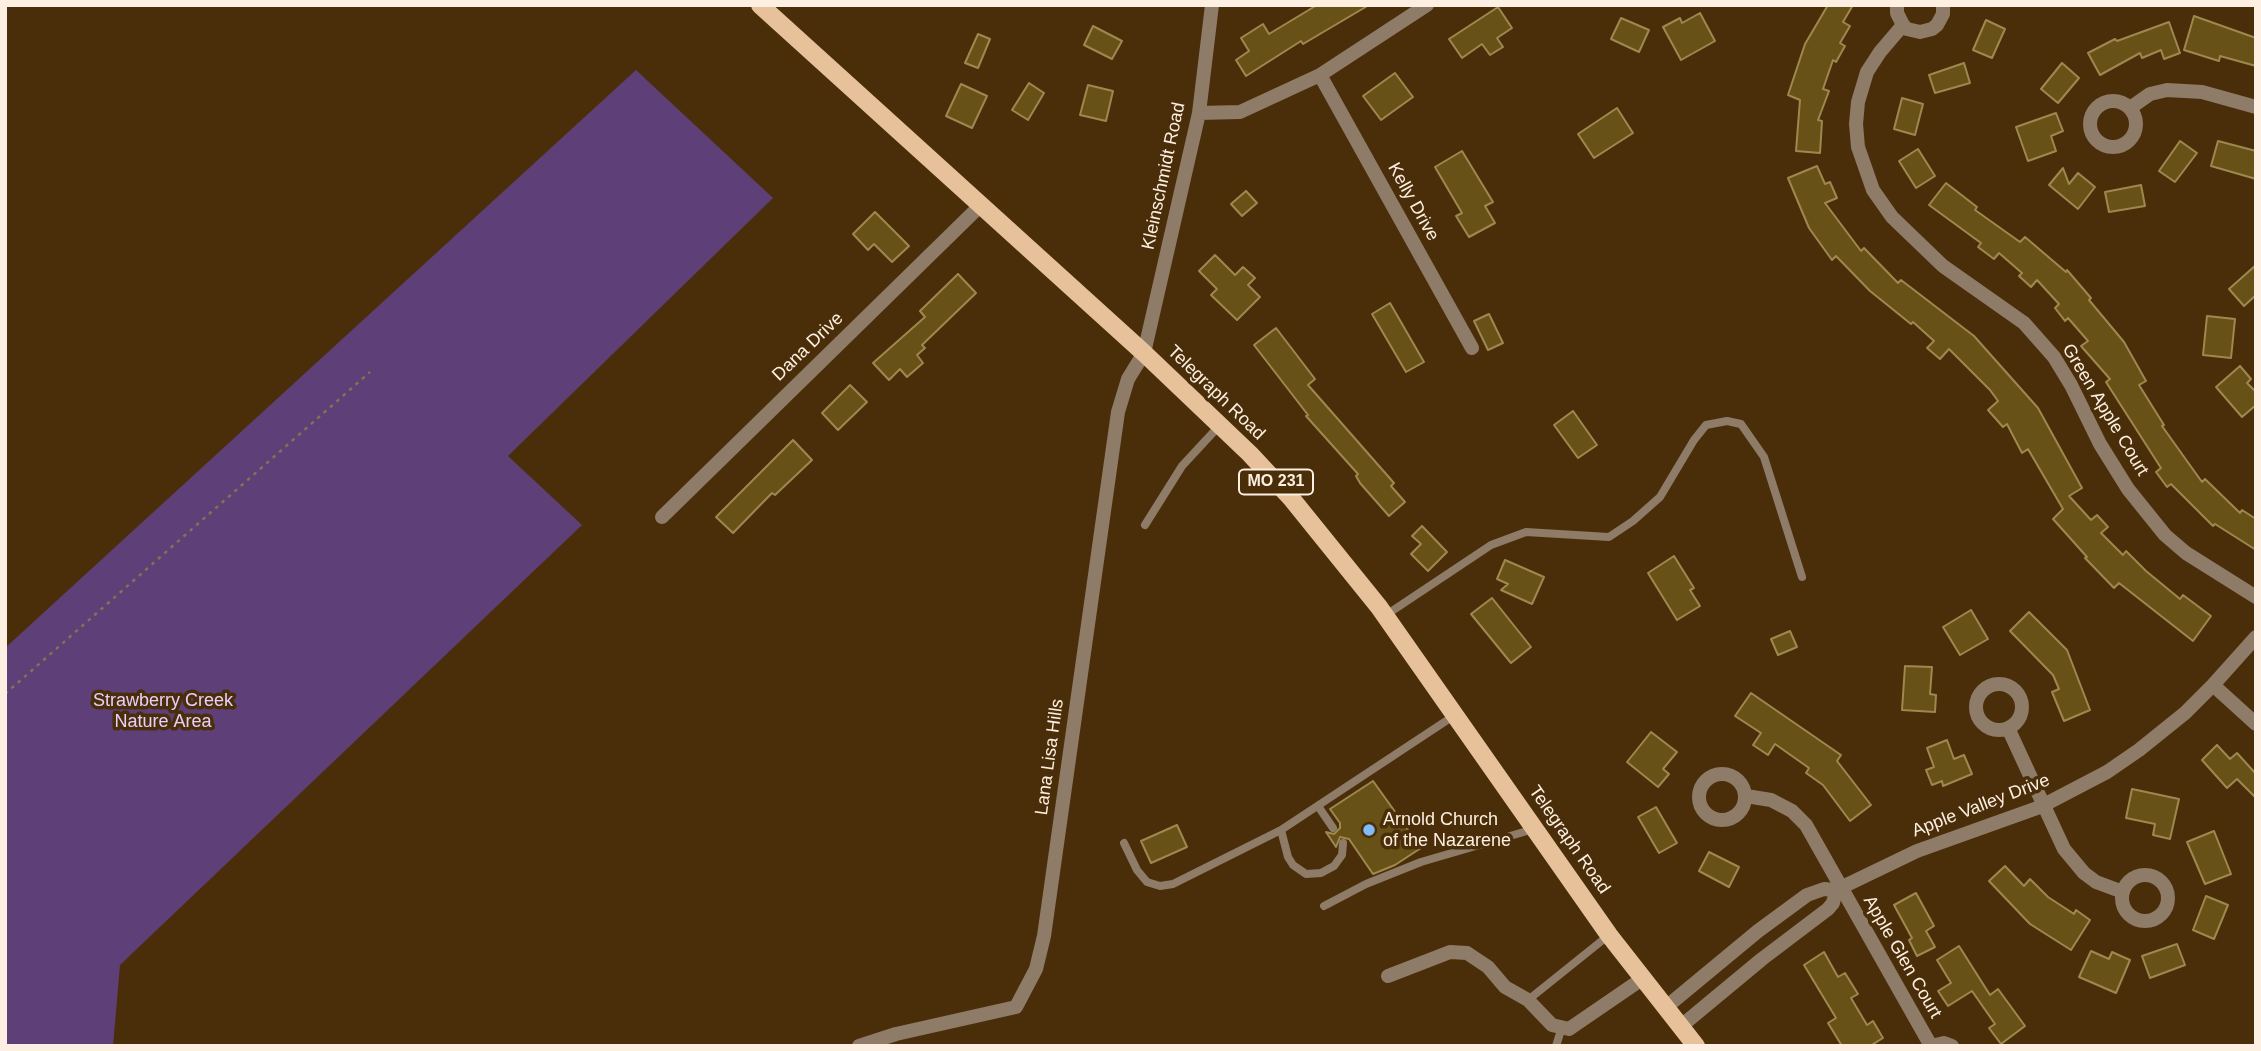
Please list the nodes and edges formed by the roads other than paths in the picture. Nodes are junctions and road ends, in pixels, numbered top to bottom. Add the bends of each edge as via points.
1 (760, 5) edge
2 (1212, 5) edge
3 (1427, 5) edge
4 (1897, 5) edge
5 (1942, 5) edge
6 (1903, 25) junction
7 (1320, 75) junction
8 (2256, 107) edge
9 (2130, 108) dead end
10 (1199, 113) junction
11 (982, 204) junction
12 (1472, 348) dead end
13 (1144, 353) junction
14 (1220, 425) junction
15 (662, 517) dead end
16 (1145, 525) dead end
17 (1802, 577) dead end
18 (2256, 597) edge
19 (1385, 615) junction
20 (2256, 637) edge
21 (2213, 685) junction
22 (1455, 715) junction
23 (2256, 724) edge
24 (2008, 728) dead end
25 (1746, 796) dead end
26 (2044, 805) junction
27 (1318, 806) junction
28 (1333, 828) dead end
29 (1535, 828) junction
30 (1280, 830) junction
31 (1124, 843) dead end
32 (1343, 843) dead end
33 (1838, 889) junction
34 (2123, 892) dead end
35 (1324, 906) dead end
36 (1609, 934) junction
37 (1388, 976) dead end
38 (1642, 979) junction
39 (1528, 1000) junction
40 (1664, 1008) junction
41 (1562, 1027) junction
42 (1680, 1027) junction
43 (859, 1046) edge
44 (1556, 1046) edge
45 (1696, 1046) edge
46 (1931, 1046) edge
47 (1952, 1046) edge

1 - 11 main road, Telegraph Road / MO 231
2 - 10 street, Kleinschmidt Road
3 - 7 street
4 - 6 street
5 - 6 street via 1940,20 1932,29 1920,32
6 - 18 street, Green Apple Court via 1867,72 1858,102 1858,147 1873,190 1892,217 1943,266 2024,323 2053,357 2099,444 2165,536
7 - 10 street via 1240,112
7 - 12 street, Kelly Drive
8 - 9 street via 2202,92 2167,90 2150,94
10 - 13 street, Kleinschmidt Road
11 - 13 main road, Telegraph Road / MO 231
11 - 15 street, Dana Drive
13 - 14 main road, Telegraph Road / MO 231
13 - 43 street, Lana Lisa Hills via 1128,379 1115,430 1036,969 1016,1007
14 - 16 lane via 1182,466
14 - 19 main road, Telegraph Road / MO 231 via 1298,506
17 - 19 lane via 1764,457 1741,424 1727,421 1706,425 1660,497 1609,537 1526,532 1491,545
19 - 22 main road, Telegraph Road / MO 231
20 - 21 street, Apple Valley Drive
21 - 23 street
21 - 26 street, Apple Valley Drive via 2139,750
22 - 27 lane
22 - 29 main road, Telegraph Road / MO 231
24 - 26 street
25 - 33 street, Apple Glen Court via 1771,800 1806,825
26 - 33 street, Apple Valley Drive via 1917,851
26 - 34 street via 2074,863 2096,882
27 - 28 lane
27 - 30 lane
29 - 35 lane via 1421,862
29 - 36 main road, Telegraph Road / MO 231
30 - 31 lane via 1166,886 1142,877
30 - 32 lane via 1293,866 1306,874 1334,866
33 - 40 street, Apple Valley Drive via 1824,888 1795,903
33 - 42 street via 1821,915
33 - 46 street, Apple Glen Court
36 - 38 main road, Telegraph Road / MO 231
36 - 39 lane
37 - 39 street via 1450,952 1467,953 1488,967 1504,987
38 - 40 main road, Telegraph Road / MO 231
38 - 41 street via 1569,1029
39 - 41 street via 1552,1025
40 - 42 main road, Telegraph Road / MO 231
41 - 44 lane
42 - 45 main road, Telegraph Road / MO 231
46 - 47 street, Apple Glen Court

